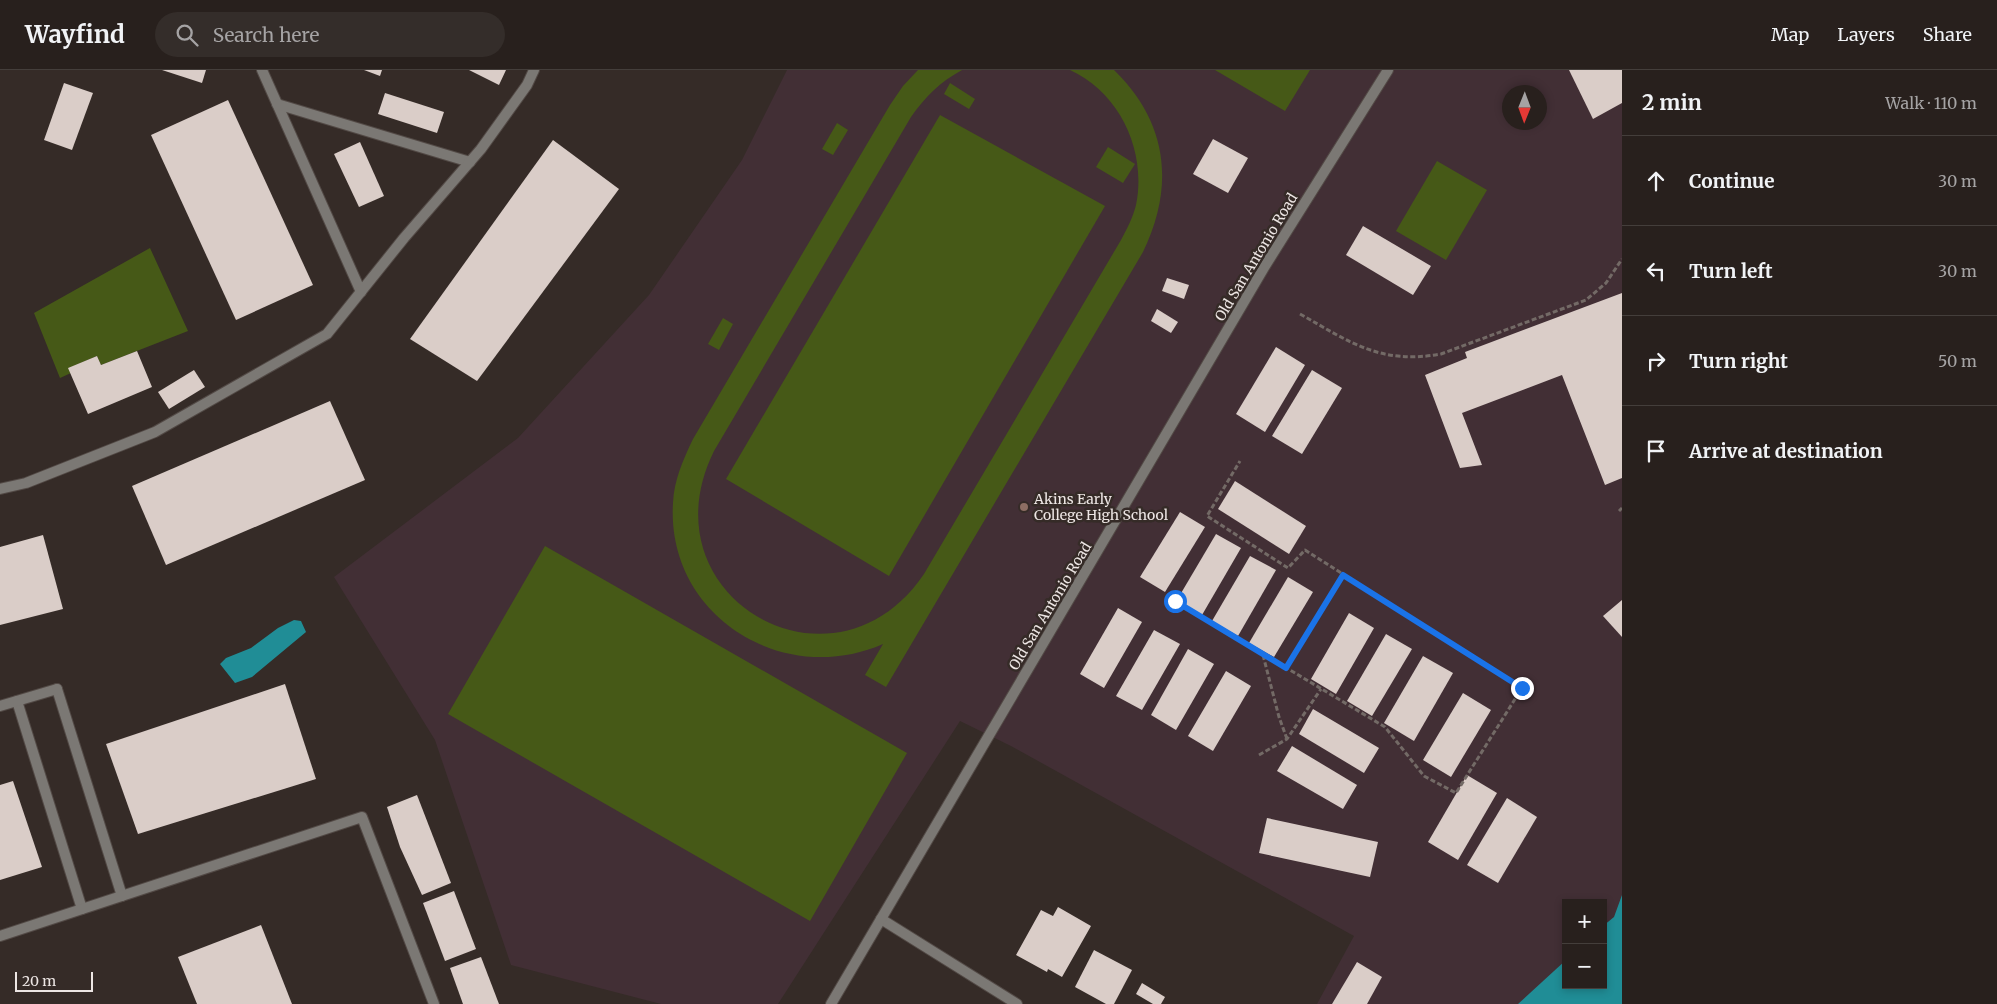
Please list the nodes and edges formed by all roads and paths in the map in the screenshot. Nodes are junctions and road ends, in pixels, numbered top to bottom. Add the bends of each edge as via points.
1 (262, 70) edge
2 (534, 70) edge
3 (1388, 70) edge
4 (277, 104) junction
5 (470, 162) junction
6 (1622, 259) edge
7 (361, 292) junction
8 (1300, 314) dead end
9 (1240, 462) dead end
10 (0, 488) edge
11 (1343, 575) junction
12 (1175, 601) dead end
13 (1264, 655) junction
14 (1286, 668) junction
15 (1321, 689) junction
16 (17, 701) junction
17 (0, 706) edge
18 (1287, 739) junction
19 (1259, 755) dead end
20 (122, 896) junction
21 (82, 909) junction
22 (881, 919) junction
23 (0, 936) edge
24 (434, 1004) edge
25 (831, 1004) edge
26 (1017, 1004) edge

1 - 4 street
2 - 5 street via 526,86
3 - 22 street, Old San Antonio Road via 1265,266
4 - 5 street
4 - 7 street
5 - 7 street
6 - 8 path via 1606,283 1586,300 1441,354 1401,357 1368,350
7 - 10 street via 327,334 155,432 26,483
9 - 11 path via 1208,516 1288,568 1305,550
11 - 14 path
11 - 15 path via 1522,688 1456,793 1424,776 1385,727
12 - 13 path
13 - 14 path
13 - 18 path
14 - 15 path
15 - 18 path
16 - 17 street
16 - 20 street via 57,689
16 - 21 street
18 - 19 path
20 - 21 street
20 - 24 street via 362,816
21 - 23 street
22 - 25 street, Old San Antonio Road
22 - 26 street

